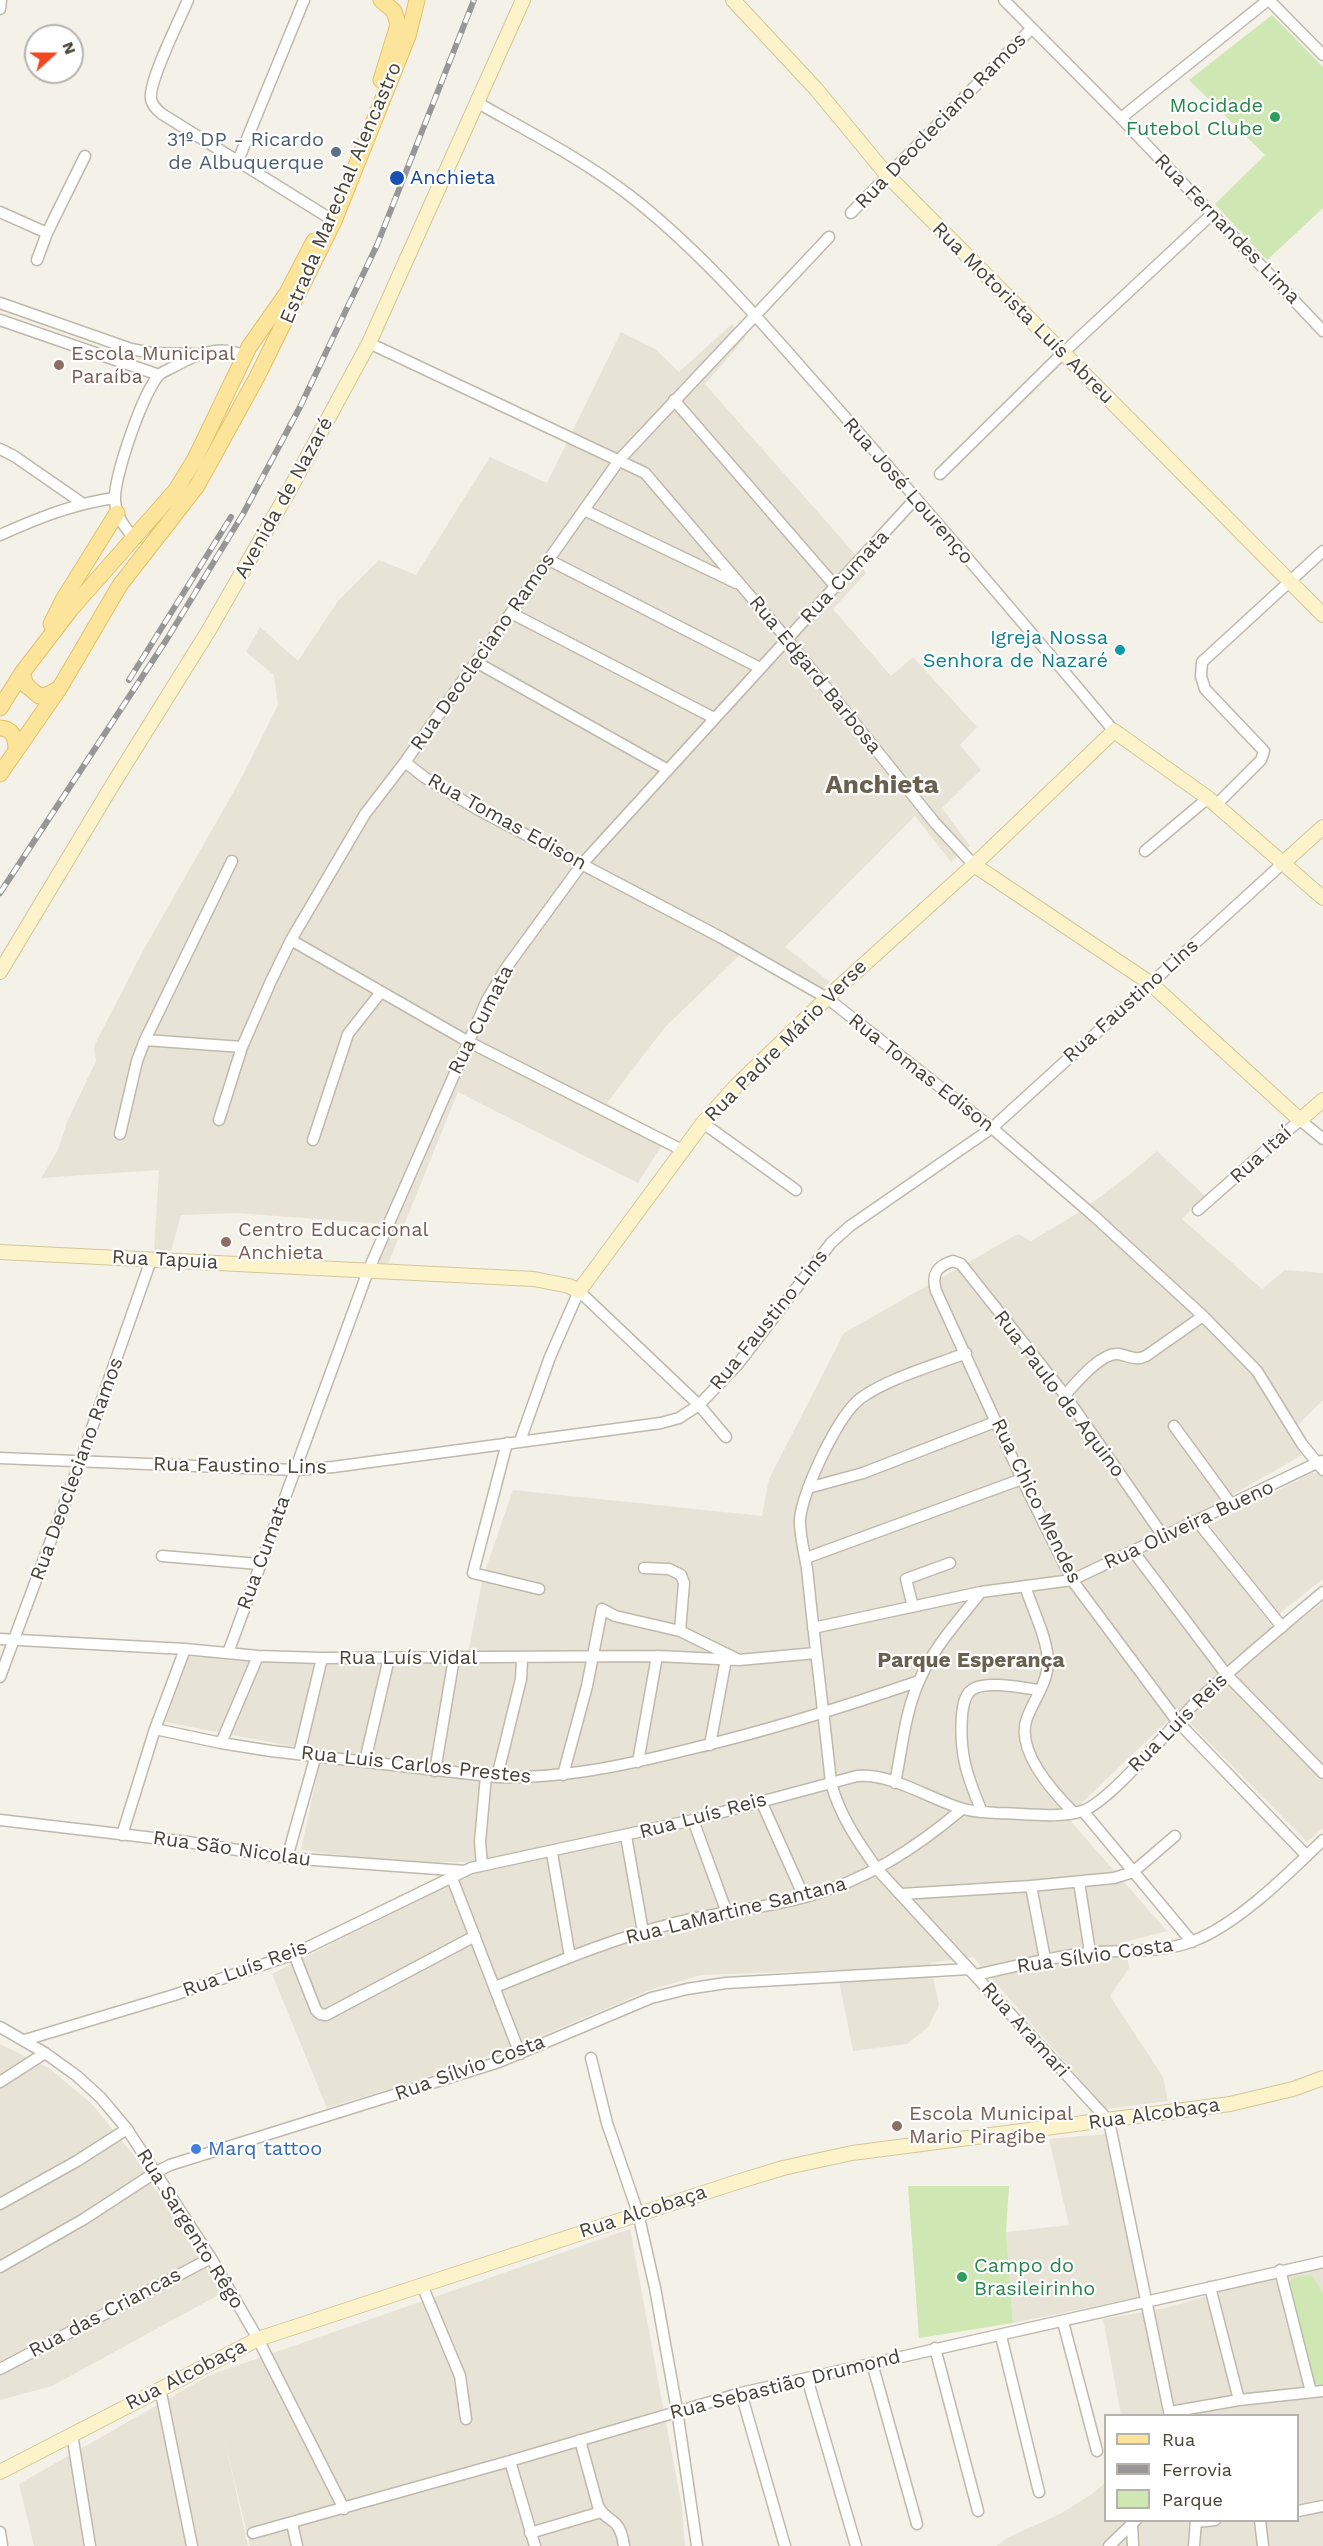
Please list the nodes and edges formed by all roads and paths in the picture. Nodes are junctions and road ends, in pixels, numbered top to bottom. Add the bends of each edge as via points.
1 (1, 0) edge
2 (188, 0) edge
3 (304, 0) edge
4 (381, 0) edge
5 (417, 0) edge
6 (523, 0) edge
7 (733, 0) edge
8 (1004, 0) edge
9 (1269, 0) edge
10 (0, 9) edge
11 (1031, 29) junction
12 (1323, 56) edge
13 (478, 103) junction
14 (1121, 118) junction
15 (85, 156) dead end
16 (237, 163) junction
17 (887, 175) junction
18 (0, 212) edge
19 (851, 213) dead end
20 (1212, 214) junction
21 (330, 218) junction
22 (47, 233) junction
23 (829, 237) dead end
24 (38, 260) dead end
25 (0, 303) edge
26 (754, 315) junction
27 (0, 321) edge
28 (1323, 331) edge
29 (369, 344) junction
30 (1063, 353) junction
31 (196, 354) junction
32 (244, 356) junction
33 (159, 375) junction
34 (257, 377) junction
35 (674, 400) junction
36 (0, 448) edge
37 (620, 459) junction
38 (940, 474) dead end
39 (916, 498) junction
40 (82, 503) junction
41 (115, 506) junction
42 (584, 510) junction
43 (0, 535) edge
44 (133, 537) junction
45 (1323, 551) edge
46 (549, 560) junction
47 (1288, 581) junction
48 (742, 585) junction
49 (836, 587) junction
50 (511, 613) junction
51 (1323, 615) edge
52 (787, 639) junction
53 (42, 645) junction
54 (476, 662) junction
55 (760, 668) junction
56 (22, 673) junction
57 (59, 689) junction
58 (0, 708) edge
59 (714, 718) junction
60 (0, 728) edge
61 (1114, 731) junction
62 (16, 750) junction
63 (405, 762) junction
64 (668, 770) junction
65 (0, 774) edge
66 (1212, 802) junction
67 (1323, 827) edge
68 (1146, 851) dead end
69 (232, 861) dead end
70 (582, 864) junction
71 (1282, 864) junction
72 (974, 865) junction
73 (1323, 898) edge
74 (291, 940) junction
75 (0, 972) edge
76 (1150, 983) junction
77 (381, 992) junction
78 (827, 998) junction
79 (145, 1040) junction
80 (467, 1041) junction
81 (242, 1047) junction
82 (1323, 1100) edge
83 (219, 1120) dead end
84 (1300, 1120) junction
85 (703, 1123) junction
86 (992, 1128) junction
87 (120, 1134) dead end
88 (1323, 1139) edge
89 (313, 1140) dead end
90 (684, 1151) junction
91 (796, 1190) dead end
92 (1198, 1210) dead end
93 (0, 1252) edge
94 (151, 1260) junction
95 (949, 1262) joint
96 (368, 1271) junction
97 (579, 1291) junction
98 (1203, 1316) junction
99 (966, 1353) junction
100 (1065, 1395) junction
101 (699, 1405) junction
102 (995, 1422) junction
103 (1174, 1426) dead end
104 (726, 1437) dead end
105 (520, 1441) junction
106 (507, 1443) junction
107 (0, 1458) edge
108 (80, 1462) junction
109 (1321, 1465) edge
110 (295, 1470) junction
111 (1022, 1479) junction
112 (808, 1488) junction
113 (1231, 1504) junction
114 (1197, 1521) junction
115 (1163, 1536) junction
116 (1133, 1551) junction
117 (162, 1556) dead end
118 (806, 1558) junction
119 (950, 1563) dead end
120 (259, 1564) junction
121 (644, 1568) dead end
122 (1072, 1580) junction
123 (1025, 1586) junction
124 (539, 1589) dead end
125 (1323, 1592) edge
126 (981, 1593) junction
127 (913, 1607) junction
128 (1282, 1627) junction
129 (813, 1628) junction
130 (681, 1631) junction
131 (0, 1639) edge
132 (14, 1640) junction
133 (185, 1649) junction
134 (228, 1653) junction
135 (816, 1653) junction
136 (258, 1656) junction
137 (657, 1656) junction
138 (592, 1657) junction
139 (322, 1658) junction
140 (388, 1658) junction
141 (454, 1658) junction
142 (522, 1659) junction
143 (726, 1659) junction
144 (739, 1660) junction
145 (1226, 1674) junction
146 (0, 1677) edge
147 (919, 1681) junction
148 (1039, 1690) junction
149 (824, 1713) junction
150 (1177, 1721) junction
151 (154, 1730) junction
152 (221, 1743) junction
153 (710, 1745) junction
154 (299, 1754) junction
155 (316, 1755) junction
156 (365, 1761) junction
157 (638, 1762) junction
158 (435, 1771) junction
159 (1323, 1773) edge
160 (563, 1775) junction
161 (492, 1777) junction
162 (831, 1783) junction
163 (895, 1783) junction
164 (761, 1801) junction
165 (962, 1809) junction
166 (982, 1812) junction
167 (1079, 1812) junction
168 (0, 1820) edge
169 (693, 1820) junction
170 (122, 1834) junction
171 (626, 1836) junction
172 (1175, 1836) dead end
173 (1323, 1840) edge
174 (552, 1853) junction
175 (1306, 1856) junction
176 (287, 1858) junction
177 (482, 1865) junction
178 (878, 1870) junction
179 (465, 1871) junction
180 (1133, 1872) junction
181 (452, 1878) junction
182 (1079, 1882) junction
183 (1031, 1886) junction
184 (901, 1894) junction
185 (804, 1897) junction
186 (727, 1913) junction
187 (642, 1932) junction
188 (475, 1936) junction
189 (1192, 1942) junction
190 (1090, 1953) junction
191 (294, 1954) junction
192 (570, 1957) junction
193 (1045, 1959) junction
194 (972, 1972) junction
195 (495, 1987) junction
196 (0, 2027) edge
197 (25, 2040) junction
198 (45, 2053) junction
199 (520, 2054) junction
200 (591, 2058) dead end
201 (1323, 2078) edge
202 (0, 2082) edge
203 (1109, 2121) junction
204 (127, 2129) junction
205 (156, 2172) junction
206 (0, 2204) edge
207 (638, 2213) junction
208 (210, 2258) junction
209 (1322, 2265) edge
210 (0, 2267) edge
211 (1280, 2270) junction
212 (422, 2285) junction
213 (1210, 2287) junction
214 (1146, 2302) junction
215 (1063, 2322) junction
216 (1001, 2336) junction
217 (258, 2339) junction
218 (935, 2348) junction
219 (872, 2363) junction
220 (0, 2369) edge
221 (807, 2378) junction
222 (160, 2388) junction
223 (1323, 2391) edge
224 (1311, 2392) junction
225 (741, 2393) junction
226 (1239, 2400) junction
227 (677, 2410) junction
228 (1170, 2414) edge
229 (466, 2419) dead end
230 (72, 2434) junction
231 (580, 2440) junction
232 (1097, 2451) dead end
233 (510, 2461) junction
234 (0, 2472) edge
235 (1040, 2492) dead end
236 (1323, 2506) edge
237 (344, 2509) junction
238 (978, 2511) dead end
239 (1299, 2511) edge
240 (601, 2512) junction
241 (1134, 2522) edge
242 (1196, 2522) edge
243 (1260, 2522) edge
244 (292, 2523) junction
245 (917, 2524) dead end
246 (0, 2532) edge
247 (253, 2533) dead end
248 (531, 2542) edge
249 (2, 2546) edge
250 (90, 2546) edge
251 (192, 2546) edge
252 (297, 2546) edge
253 (624, 2546) edge
254 (697, 2546) edge
255 (785, 2546) edge
256 (855, 2546) edge
257 (1109, 2546) edge
258 (1133, 2546) edge
259 (1194, 2546) edge
260 (1263, 2546) edge

1 - 10 street
2 - 16 street via 154,81 151,99 162,114
3 - 16 street
4 - 21 main road, Estrada Marechal Alencastro via 397,16 397,32
5 - 21 main road, Estrada Marechal Alencastro via 408,36
6 - 13 main road, Avenida de Nazaré
7 - 17 main road, Rua Motorista Luís Abreu via 816,89
8 - 11 street, Rua Fernandes Lima
9 - 12 street
9 - 14 street
11 - 14 street, Rua Fernandes Lima
11 - 17 street, Rua Deocleciano Ramos
13 - 26 street, Rua José Lourenço via 585,164 628,194 677,235
13 - 29 main road, Avenida de Nazaré
14 - 20 street, Rua Fernandes Lima
15 - 22 street
16 - 21 street
17 - 19 street, Rua Deocleciano Ramos
17 - 30 main road, Rua Motorista Luís Abreu
18 - 22 street
20 - 28 street, Rua Fernandes Lima
20 - 30 street
21 - 32 main road, Estrada Marechal Alencastro
21 - 34 main road, Estrada Marechal Alencastro
22 - 24 street
23 - 26 street, Rua Deocleciano Ramos
25 - 31 street via 140,351
26 - 35 street, Rua Deocleciano Ramos
26 - 39 street, Rua José Lourenço
27 - 33 street
29 - 37 street, Rua Edgard Barbosa
29 - 75 main road, Avenida de Nazaré via 214,622
30 - 38 street
30 - 47 main road, Rua Motorista Luís Abreu
31 - 32 street via 224,351
31 - 33 street
32 - 34 main road via 254,365
32 - 44 main road, Estrada Marechal Alencastro via 186,475 157,514
33 - 41 street via 136,418 120,471
34 - 57 main road, Estrada Marechal Alencastro via 197,486 120,585
35 - 37 street, Rua Deocleciano Ramos
35 - 49 street
36 - 40 street
37 - 42 street, Rua Deocleciano Ramos
37 - 48 street, Rua Edgard Barbosa via 651,478
39 - 49 street, Rua Cumata
39 - 61 street, Rua José Lourenço
40 - 41 street
40 - 43 street
41 - 44 street
41 - 53 main road
42 - 46 street, Rua Deocleciano Ramos
42 - 48 street
44 - 53 main road, Estrada Marechal Alencastro
45 - 47 street
46 - 50 street, Rua Deocleciano Ramos
46 - 55 street
47 - 51 main road, Rua Motorista Luís Abreu
47 - 66 street via 1204,660 1201,676 1205,689 1264,751 1261,760
48 - 52 street, Rua Edgard Barbosa
49 - 52 street, Rua Cumata
50 - 54 street, Rua Deocleciano Ramos
50 - 59 street
52 - 55 street, Rua Cumata
52 - 72 street, Rua Edgard Barbosa via 921,806
53 - 56 main road, Estrada Marechal Alencastro
54 - 63 street, Rua Deocleciano Ramos
54 - 64 street
55 - 59 street, Rua Cumata
56 - 57 main road via 26,686 39,696
56 - 58 main road, Estrada Marechal Alencastro
57 - 62 main road, Estrada Marechal Alencastro
59 - 64 street, Rua Cumata
60 - 62 main road via 13,734
61 - 66 main road, Rua José Lourenço
61 - 72 main road, Rua Padre Mário Verse
62 - 65 main road, Estrada Marechal Alencastro
63 - 70 street, Rua Tomas Edison via 477,809
63 - 74 street, Rua Deocleciano Ramos via 365,814
64 - 70 street, Rua Cumata
66 - 68 street
66 - 71 main road, Rua José Lourenço
67 - 71 main road, Rua Faustino Lins
69 - 79 street
70 - 78 street, Rua Tomas Edison
70 - 80 street, Rua Cumata via 506,968
71 - 73 main road, Rua José Lourenço
71 - 76 street, Rua Faustino Lins
72 - 76 main road, Rua Edgard Barbosa
72 - 78 main road, Rua Padre Mário Verse
74 - 77 street
74 - 81 street, Rua Deocleciano Ramos
76 - 84 main road, Rua Edgard Barbosa
76 - 86 street, Rua Faustino Lins
77 - 80 street
77 - 89 street via 348,1034
78 - 85 main road, Rua Padre Mário Verse
78 - 86 street, Rua Tomas Edison
79 - 81 street
79 - 87 street
80 - 90 street
80 - 96 street, Rua Cumata
81 - 83 street, Rua Deocleciano Ramos
82 - 84 main road, Rua Itaí
84 - 88 street, Rua Edgard Barbosa
84 - 92 street, Rua Itaí
85 - 90 main road, Rua Padre Mário Verse
85 - 91 street
86 - 98 street, Rua Tomas Edison
86 - 101 street, Rua Faustino Lins via 831,1243 738,1364
90 - 97 main road, Rua Padre Mário Verse
93 - 94 main road, Rua Tapuia
94 - 96 main road, Rua Tapuia
94 - 108 street, Rua Deocleciano Ramos
95 - 99 street, Rua Chico Mendes via 937,1269 933,1283
95 - 100 street, Rua Paulo de Aquino via 961,1264
96 - 97 main road, Rua Tapuia via 534,1279
96 - 110 street, Rua Cumata
97 - 101 street
97 - 105 street, Rua Padre Mário Verse
98 - 100 street via 1140,1359 1118,1354 1106,1356
98 - 109 street, Rua Tomas Edison via 1257,1371 1302,1444
99 - 102 street, Rua Chico Mendes
99 - 112 street, Rua Aramari via 860,1399 837,1429
100 - 115 street, Rua Paulo de Aquino
101 - 104 street
101 - 105 street, Rua Faustino Lins via 679,1418 661,1423
102 - 111 street, Rua Chico Mendes
102 - 112 street via 863,1473
103 - 113 street
105 - 106 street, Rua Faustino Lins
106 - 110 street, Rua Faustino Lins
106 - 124 street via 473,1573
107 - 108 street, Rua Faustino Lins
108 - 110 street, Rua Faustino Lins
108 - 132 street, Rua Deocleciano Ramos
109 - 113 street, Rua Oliveira Bueno
110 - 120 street, Rua Cumata
111 - 118 street
111 - 122 street, Rua Chico Mendes
112 - 118 street, Rua Aramari via 800,1520
113 - 114 street, Rua Oliveira Bueno
114 - 115 street, Rua Oliveira Bueno
114 - 128 street
115 - 116 street, Rua Oliveira Bueno
116 - 122 street, Rua Oliveira Bueno
116 - 145 street
117 - 120 street
118 - 129 street, Rua Aramari
119 - 127 street via 906,1579
120 - 134 street, Rua Cumata
121 - 130 street via 669,1569 681,1575
122 - 123 street, Rua Oliveira Bueno
122 - 150 street, Rua Chico Mendes
123 - 126 street, Rua Oliveira Bueno
123 - 148 street via 1048,1659
125 - 128 street, Rua Luís Reis
126 - 127 street, Rua Oliveira Bueno
126 - 147 street via 932,1655
127 - 129 street, Rua Oliveira Bueno
128 - 145 street, Rua Luís Reis
129 - 135 street, Rua Aramari
130 - 138 street via 615,1616 602,1609
130 - 144 street
131 - 132 street, Rua Luís Vidal
132 - 133 street, Rua Luís Vidal
132 - 146 street, Rua Deocleciano Ramos
133 - 134 street, Rua Luís Vidal
133 - 151 street
134 - 136 street, Rua Luís Vidal
135 - 144 street, Rua Luís Vidal
135 - 149 street, Rua Aramari
136 - 139 street, Rua Luís Vidal
136 - 152 street
137 - 138 street, Rua Luís Vidal
137 - 143 street, Rua Luís Vidal
137 - 157 street
138 - 142 street, Rua Luís Vidal
138 - 160 street
139 - 140 street, Rua Luís Vidal
139 - 154 street
140 - 141 street, Rua Luís Vidal
140 - 156 street
141 - 142 street, Rua Luís Vidal
141 - 158 street
142 - 161 street via 521,1678
143 - 144 street, Rua Luís Vidal
143 - 153 street
145 - 150 street, Rua Luís Reis
145 - 159 street
147 - 149 street, Rua Luis Carlos Prestes
147 - 163 street
148 - 166 street via 984,1685 966,1695 960,1739 962,1759
148 - 167 street via 1026,1720 1027,1746 1049,1786
149 - 153 street, Rua Luis Carlos Prestes
149 - 162 street, Rua Aramari
150 - 167 street, Rua Luís Reis via 1097,1804
150 - 175 street, Rua Chico Mendes
151 - 152 street, Rua Luis Carlos Prestes
151 - 170 street
152 - 154 street, Rua Luis Carlos Prestes
153 - 157 street, Rua Luis Carlos Prestes
154 - 155 street, Rua Luis Carlos Prestes
155 - 156 street, Rua Luis Carlos Prestes
155 - 176 street
156 - 158 street, Rua Luis Carlos Prestes
157 - 160 street, Rua Luis Carlos Prestes
158 - 161 street, Rua Luis Carlos Prestes
160 - 161 street, Rua Luis Carlos Prestes
161 - 177 street via 480,1842
162 - 163 street, Rua Luís Reis via 865,1776
162 - 164 street, Rua Luís Reis
162 - 178 street, Rua Aramari via 853,1834
163 - 165 street, Rua Luís Reis
164 - 169 street, Rua Luís Reis
164 - 185 street
165 - 166 street, Rua Luís Reis
165 - 178 street, Rua LaMartine Santana
166 - 167 street, Rua Luís Reis
167 - 180 street
168 - 170 street, Rua São Nicolau
169 - 171 street, Rua Luís Reis
169 - 186 street
170 - 176 street, Rua São Nicolau
171 - 174 street, Rua Luís Reis
171 - 187 street
172 - 180 street
173 - 175 street, Rua Sílvio Costa
174 - 177 street, Rua Luís Reis
174 - 192 street
175 - 189 street, Rua Sílvio Costa via 1235,1917
176 - 179 street, Rua São Nicolau
177 - 179 street, Rua Luís Reis
178 - 184 street, Rua Aramari
178 - 185 street, Rua LaMartine Santana
179 - 181 street, Rua Luís Reis
180 - 182 street
180 - 189 street
181 - 188 street
181 - 191 street, Rua Luís Reis
182 - 183 street
182 - 190 street
183 - 184 street
183 - 193 street
184 - 194 street, Rua Aramari
185 - 186 street, Rua LaMartine Santana
186 - 187 street, Rua LaMartine Santana
187 - 192 street, Rua LaMartine Santana
188 - 191 street via 326,2015 316,2010
188 - 195 street
189 - 190 street, Rua Sílvio Costa via 1165,1948
190 - 193 street, Rua Sílvio Costa
191 - 197 street, Rua Luís Reis
192 - 195 street, Rua LaMartine Santana
193 - 194 street, Rua Sílvio Costa
194 - 199 street, Rua Sílvio Costa via 726,1983 687,1989 641,2002
194 - 203 street, Rua Aramari
195 - 199 street
196 - 197 street, Rua Sargento Rêgo
197 - 198 street, Rua Sargento Rêgo
198 - 202 street
198 - 204 street, Rua Sargento Rêgo via 101,2098
199 - 205 street, Rua Sílvio Costa
200 - 207 street via 607,2123
201 - 203 main road, Rua Alcobaça via 1257,2099
203 - 207 main road, Rua Alcobaça via 852,2153 783,2168
203 - 214 street
204 - 205 street, Rua Sargento Rêgo
204 - 206 street
205 - 208 street, Rua Sargento Rêgo
205 - 210 street, Rua Sílvio Costa
207 - 212 main road, Rua Alcobaça
207 - 227 street
208 - 217 street, Rua Sargento Rêgo
208 - 220 street, Rua das Criancas
209 - 211 street, Rua Sebastião Drumond
211 - 213 street, Rua Sebastião Drumond
211 - 224 street
212 - 217 main road, Rua Alcobaça
212 - 229 street via 460,2376
213 - 214 street, Rua Sebastião Drumond
213 - 226 street
214 - 215 street, Rua Sebastião Drumond
214 - 228 street
215 - 216 street, Rua Sebastião Drumond
215 - 232 street
216 - 218 street, Rua Sebastião Drumond
216 - 235 street
217 - 222 main road, Rua Alcobaça
217 - 237 street, Rua Sargento Rêgo
218 - 219 street, Rua Sebastião Drumond
218 - 238 street
219 - 221 street, Rua Sebastião Drumond
219 - 245 street
221 - 225 street, Rua Sebastião Drumond
221 - 256 street
222 - 230 main road, Rua Alcobaça
222 - 251 street
223 - 224 street
224 - 226 street
225 - 227 street, Rua Sebastião Drumond
225 - 255 street
226 - 228 street
227 - 231 street, Rua Sebastião Drumond
227 - 254 street
230 - 234 main road, Rua Alcobaça
230 - 250 street
231 - 233 street, Rua Sebastião Drumond
231 - 240 street
233 - 237 street, Rua Sebastião Drumond
233 - 248 street
236 - 239 street
237 - 244 street, Rua Sebastião Drumond
240 - 248 street
240 - 253 street via 617,2523
241 - 257 street
241 - 258 street
242 - 259 street
243 - 260 street
244 - 247 street, Rua Sebastião Drumond
244 - 252 street
246 - 249 street

